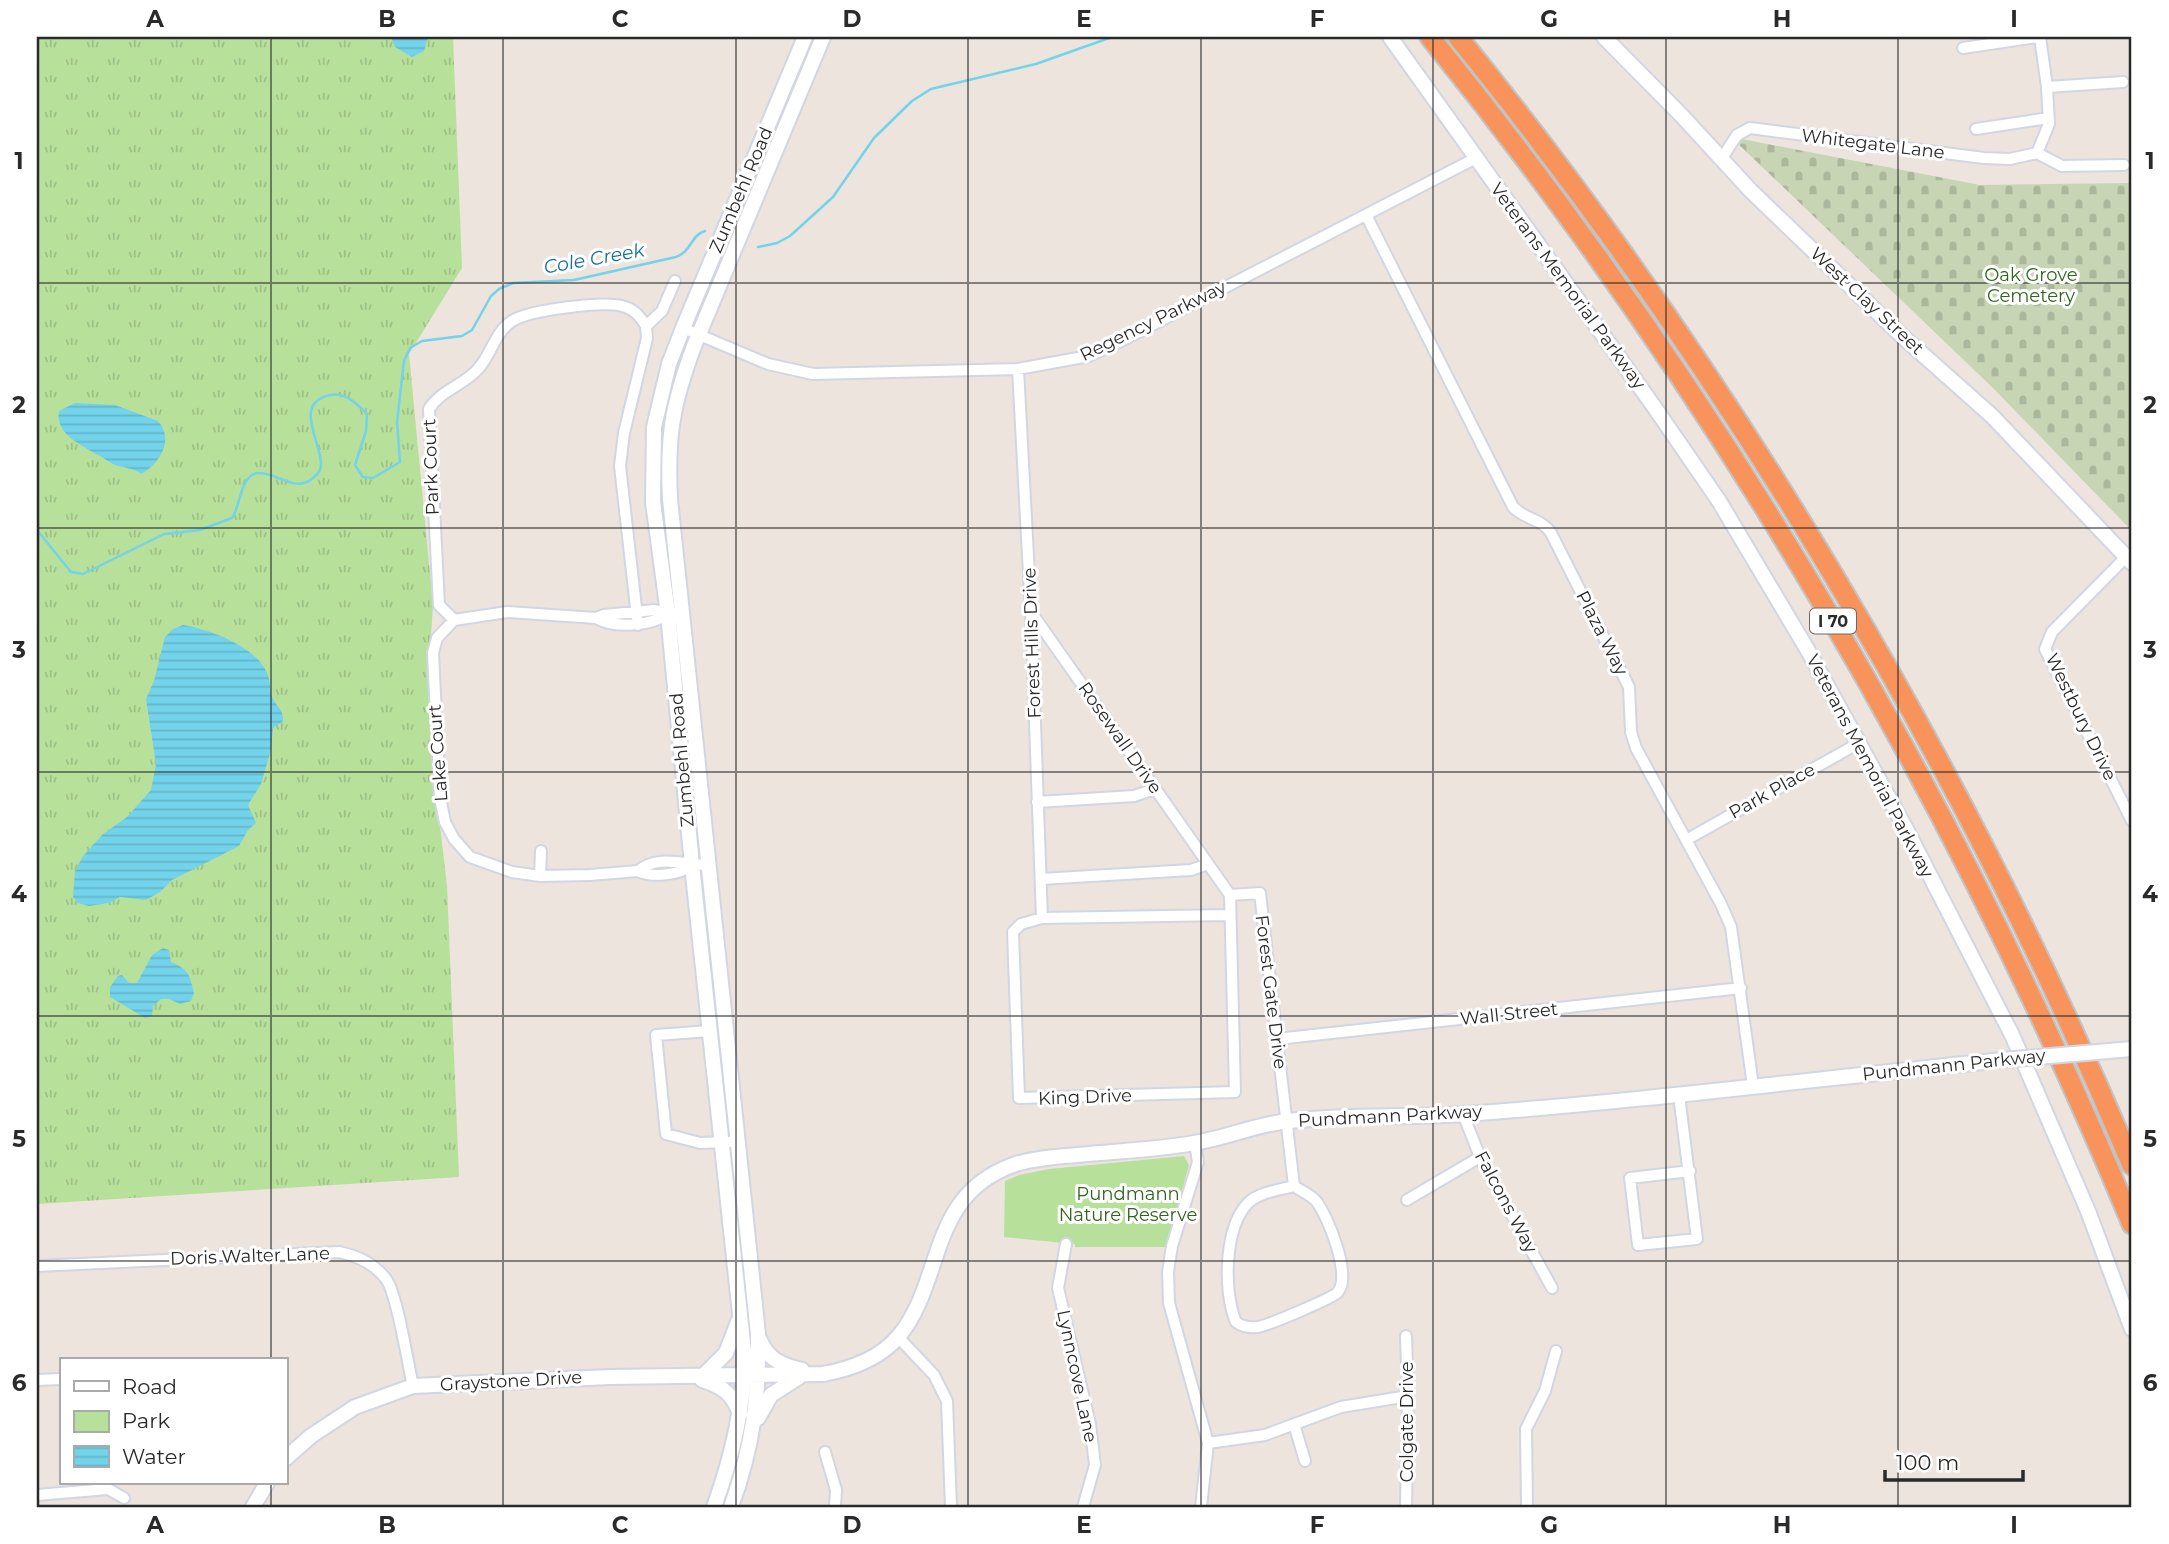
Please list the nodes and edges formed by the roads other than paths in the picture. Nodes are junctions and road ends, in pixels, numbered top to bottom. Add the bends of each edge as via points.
1 (806, 37) edge
2 (823, 37) edge
3 (1390, 37) edge
4 (1424, 37) edge
5 (1430, 37) edge
6 (1458, 37) edge
7 (1604, 37) edge
8 (2038, 37) edge
9 (1963, 48) dead end
10 (1453, 65) junction
11 (2123, 82) dead end
12 (2047, 87) junction
13 (2049, 118) junction
14 (1976, 129) dead end
15 (2038, 153) junction
16 (1476, 158) junction
17 (1722, 158) junction
18 (2124, 165) dead end
19 (750, 190) junction
20 (1366, 215) junction
21 (675, 281) dead end
22 (646, 326) junction
23 (682, 328) junction
24 (698, 335) junction
25 (1018, 369) junction
26 (2129, 560) edge
27 (637, 612) junction
28 (1031, 612) junction
29 (676, 614) junction
30 (596, 618) junction
31 (454, 620) junction
32 (638, 625) junction
33 (1858, 743) junction
34 (1155, 789) junction
35 (1037, 802) junction
36 (2132, 821) edge
37 (1686, 840) junction
38 (541, 851) dead end
39 (707, 864) junction
40 (1209, 864) junction
41 (692, 865) junction
42 (540, 876) junction
43 (1041, 879) junction
44 (1230, 895) junction
45 (1230, 915) junction
46 (1042, 918) junction
47 (1741, 988) junction
48 (710, 1031) junction
49 (1277, 1039) junction
50 (2132, 1049) edge
51 (1753, 1086) junction
52 (1679, 1095) junction
53 (1463, 1114) junction
54 (1287, 1121) junction
55 (737, 1142) junction
56 (722, 1143) junction
57 (1195, 1143) junction
58 (1480, 1157) junction
59 (2132, 1165) edge
60 (1690, 1171) junction
61 (1294, 1186) junction
62 (1407, 1200) dead end
63 (2132, 1224) edge
64 (1066, 1244) dead end
65 (37, 1266) edge
66 (1552, 1288) dead end
67 (740, 1314) junction
68 (2132, 1329) edge
69 (758, 1334) junction
70 (1406, 1336) dead end
71 (898, 1337) junction
72 (1556, 1350) dead end
73 (806, 1374) junction
74 (823, 1374) junction
75 (684, 1376) junction
76 (703, 1376) junction
77 (752, 1376) junction
78 (60, 1379) edge
79 (37, 1380) edge
80 (413, 1386) junction
81 (1408, 1396) junction
82 (740, 1414) junction
83 (1294, 1424) junction
84 (753, 1433) junction
85 (1208, 1443) junction
86 (825, 1452) dead end
87 (287, 1458) edge
88 (1305, 1461) dead end
89 (266, 1484) edge
90 (37, 1494) edge
91 (124, 1498) dead end
92 (253, 1507) edge
93 (714, 1507) edge
94 (731, 1507) edge
95 (835, 1507) edge
96 (951, 1507) edge
97 (1083, 1507) edge
98 (1201, 1507) edge
99 (1406, 1507) edge
100 (1527, 1507) edge

1 - 19 main road, Zumbehl Road
2 - 19 main road, Zumbehl Road
3 - 16 main road, Veterans Memorial Parkway
4 - 10 highway
5 - 10 highway, I 70
6 - 59 highway, I 70 via 1621,253 1826,565 1993,867
7 - 17 main road, West Clay Street
8 - 9 street
8 - 12 street
10 - 63 highway, I 70 via 1567,215 1667,358 1837,627 2013,958
11 - 12 street
12 - 13 street
13 - 14 street
13 - 15 street
15 - 17 street, Whitegate Lane via 1984,158 1749,128
15 - 18 street via 2062,166
16 - 20 street, Regency Parkway
16 - 33 main road, Veterans Memorial Parkway via 1719,501
17 - 26 main road, West Clay Street via 1902,336 1992,416
19 - 23 main road, Zumbehl Road
19 - 24 main road, Zumbehl Road
20 - 25 street, Regency Parkway via 1089,356
20 - 37 street, Plaza Way via 1513,507 1551,533 1629,687 1633,739
21 - 22 street via 662,311
22 - 27 street via 620,466
22 - 31 street, Park Court via 631,309 603,304 523,315 501,330 484,363 429,409 439,605
23 - 24 street, Regency Parkway
23 - 29 main road, Zumbehl Road via 660,397 654,436 653,502
24 - 25 street, Regency Parkway via 768,364 813,374
24 - 29 main road, Zumbehl Road via 670,426
25 - 28 street, Forest Hills Drive
26 - 36 street, Westbury Drive via 2052,632 2045,649
27 - 29 street
27 - 30 street
27 - 32 street
28 - 34 street, Rosewall Drive
28 - 35 street, Forest Hills Drive
29 - 32 street
29 - 39 main road, Zumbehl Road
29 - 41 main road, Zumbehl Road
30 - 31 street via 508,612
30 - 32 street
31 - 42 street, Lake Court via 437,638 433,653 445,822 470,857
33 - 37 street, Park Place
33 - 68 main road, Veterans Memorial Parkway via 2012,1035 2088,1210
34 - 35 street via 1134,796
34 - 40 street, Rosewall Drive
35 - 43 street, Forest Hills Drive
37 - 47 street, Plaza Way via 1731,927
38 - 42 street
39 - 41 street, Lake Court
39 - 55 main road, Zumbehl Road
40 - 43 street via 1191,870
40 - 44 street, Rosewall Drive
41 - 42 street, Lake Court via 662,862 638,871
41 - 48 main road, Zumbehl Road
43 - 46 street, Forest Hills Drive
44 - 45 street
44 - 49 street, Forest Gate Drive via 1260,893
45 - 46 street, King Drive
45 - 46 street, King Drive via 1235,1093 1019,1098 1013,932 1021,924
47 - 49 street, Wall Street
47 - 51 street, Plaza Way
48 - 56 main road, Zumbehl Road
48 - 56 street via 656,1035 666,1134
49 - 54 street, Forest Gate Drive
50 - 51 main road, Pundmann Parkway, bridge
51 - 52 main road, Pundmann Parkway
52 - 53 main road, Pundmann Parkway
52 - 60 street
53 - 54 main road, Pundmann Parkway
53 - 58 street, Falcons Way
54 - 57 main road, Pundmann Parkway
54 - 61 street, Forest Gate Drive
55 - 56 street
55 - 69 main road, Zumbehl Road
56 - 67 main road, Zumbehl Road
57 - 71 main road, Pundmann Parkway via 1029,1160 1000,1170 970,1193 946,1224 916,1308
57 - 85 street via 1198,1162 1172,1246 1169,1303
58 - 62 street
58 - 66 street, Falcons Way
60 - 60 street via 1697,1239 1638,1245 1630,1178
61 - 61 street via 1249,1201 1235,1231 1227,1264 1229,1296 1236,1322 1243,1327 1269,1324 1337,1293 1343,1281 1338,1253 1316,1200
64 - 97 street, Lynncove Lane via 1058,1288 1090,1424 1094,1465
65 - 80 street, Doris Walter Lane via 353,1255 388,1280
67 - 76 main road via 726,1353
67 - 77 main road, Zumbehl Road
69 - 74 main road via 776,1362
69 - 77 main road, Zumbehl Road
70 - 81 street, Colgate Drive
71 - 74 main road, Pundmann Parkway via 871,1359
71 - 96 street via 934,1375 947,1401
72 - 100 street via 1545,1391 1526,1429
73 - 74 main road, Pundmann Parkway
73 - 77 main road, Pundmann Parkway
73 - 84 main road via 771,1395
75 - 76 main road, Graystone Drive
75 - 80 main road, Graystone Drive
75 - 82 main road via 724,1389
76 - 77 main road, Graystone Drive
77 - 82 main road, Zumbehl Road
77 - 84 main road, Zumbehl Road
78 - 79 street
80 - 87 main road, Graystone Drive via 355,1407
81 - 83 street via 1341,1407
81 - 99 street, Colgate Drive
82 - 93 main road, Zumbehl Road
83 - 85 street via 1265,1435
83 - 88 street
84 - 94 main road, Zumbehl Road
85 - 98 street
86 - 95 street via 836,1490
89 - 92 main road
90 - 91 street via 108,1489

